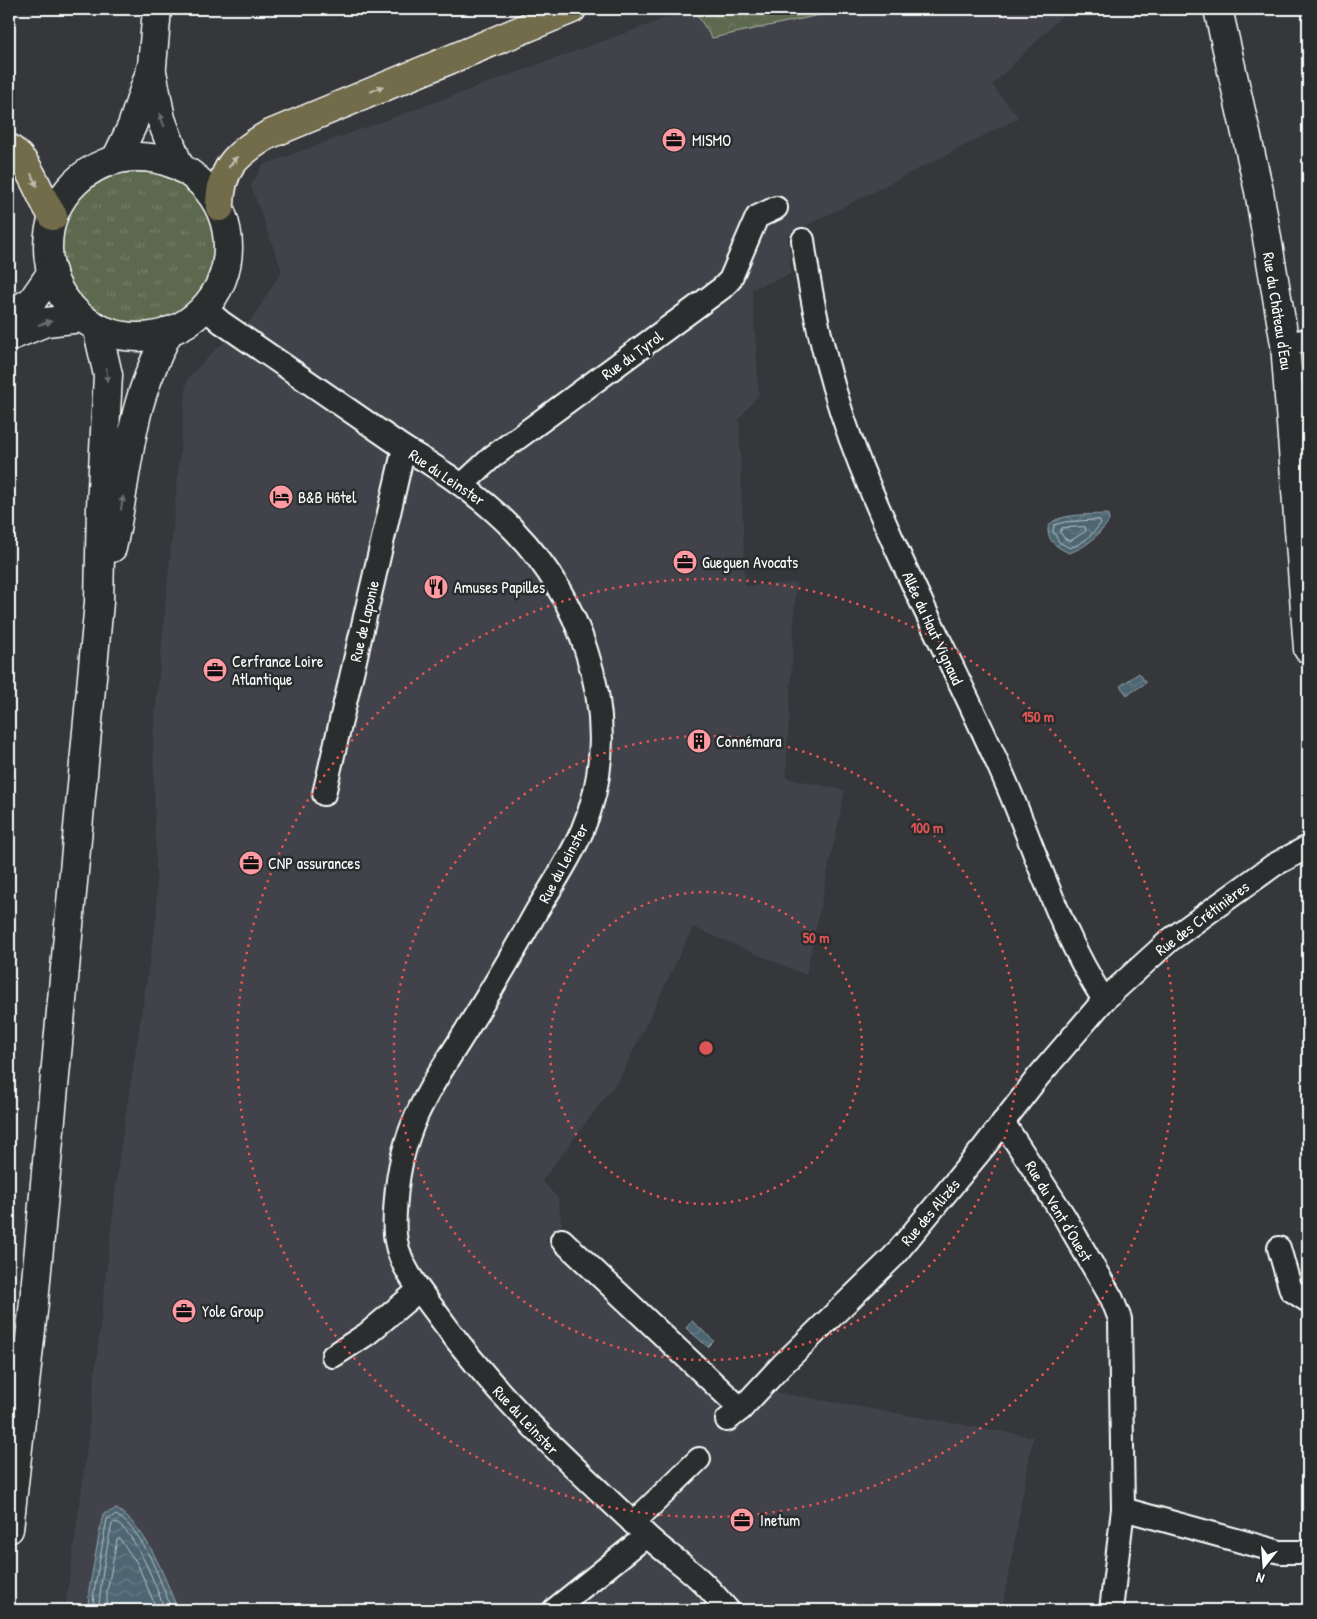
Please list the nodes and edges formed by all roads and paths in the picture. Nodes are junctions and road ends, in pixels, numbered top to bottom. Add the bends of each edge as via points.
1 (157, 9) edge
2 (572, 9) edge
3 (1218, 9) edge
4 (152, 66) junction
5 (9, 148) edge
6 (116, 159) junction
7 (179, 166) junction
8 (220, 207) junction
9 (776, 208) dead end
10 (53, 216) junction
11 (803, 240) dead end
12 (52, 272) junction
13 (205, 308) junction
14 (9, 316) edge
15 (90, 322) junction
16 (169, 331) junction
17 (9, 337) edge
18 (1296, 342) edge
19 (404, 448) junction
20 (1302, 468) edge
21 (462, 485) junction
22 (99, 602) junction
23 (1308, 648) edge
24 (324, 794) dead end
25 (1308, 847) edge
26 (1104, 1000) junction
27 (1003, 1122) junction
28 (562, 1240) dead end
29 (1279, 1248) dead end
30 (419, 1290) junction
31 (1308, 1301) edge
32 (333, 1356) dead end
33 (699, 1459) dead end
34 (1123, 1509) junction
35 (9, 1529) edge
36 (640, 1529) junction
37 (1308, 1552) edge
38 (554, 1610) edge
39 (728, 1610) edge
40 (1112, 1610) edge

1 - 4 main road
8 -> 2 highway via 220,188 227,169 241,153 268,135
3 - 18 main road, Rue du Château d'Eau
4 - 6 main road via 132,126
7 -> 4 main road via 161,119
5 -> 10 highway via 27,166
6 - 7 main road via 148,157
6 - 10 main road via 84,174 60,200
7 - 8 main road via 203,183
8 - 13 main road via 228,236 226,267
9 - 21 street, Rue du Tyrol via 757,217 730,280 722,288 492,457
10 - 12 main road via 48,244
11 - 26 street, Allée du Haut Vignaud via 829,368 860,462 900,558 1001,771 1080,962
12 - 14 main road via 32,301
12 - 15 main road via 65,299
13 - 16 main road via 183,326
13 - 19 street, Rue du Leinster
15 - 16 main road via 127,336 143,337
17 -> 15 main road via 46,322
15 -> 22 main road via 108,375
22 -> 16 main road via 121,510 137,413 154,362
18 - 20 main road, Rue du Château d'Eau
19 - 21 street, Rue du Leinster
19 - 24 street, Rue de Laponie
20 - 23 main road, Rue du Château d'Eau
21 - 30 street, Rue du Leinster via 510,524 565,599 580,629 594,674 601,713 602,750 593,801 581,833 412,1122 398,1172 395,1232 402,1261
22 - 35 main road via 34,1302
25 - 26 street, Rue des Crétinières via 1274,865 1170,940
26 - 27 street, Rue des Alizés
27 - 28 street, Rue des Alizés via 892,1257 734,1414
27 - 34 street, Rue du Vent d'Ouest via 1064,1216 1120,1319
29 - 31 street via 1291,1290
30 - 32 street via 367,1334
30 - 36 street, Rue du Leinster via 462,1349 515,1411 569,1466
33 - 36 street
34 - 37 street via 1280,1552
34 - 40 street, Rue du Vent d'Ouest
36 - 38 street
36 - 39 street, Rue du Leinster via 699,1579

